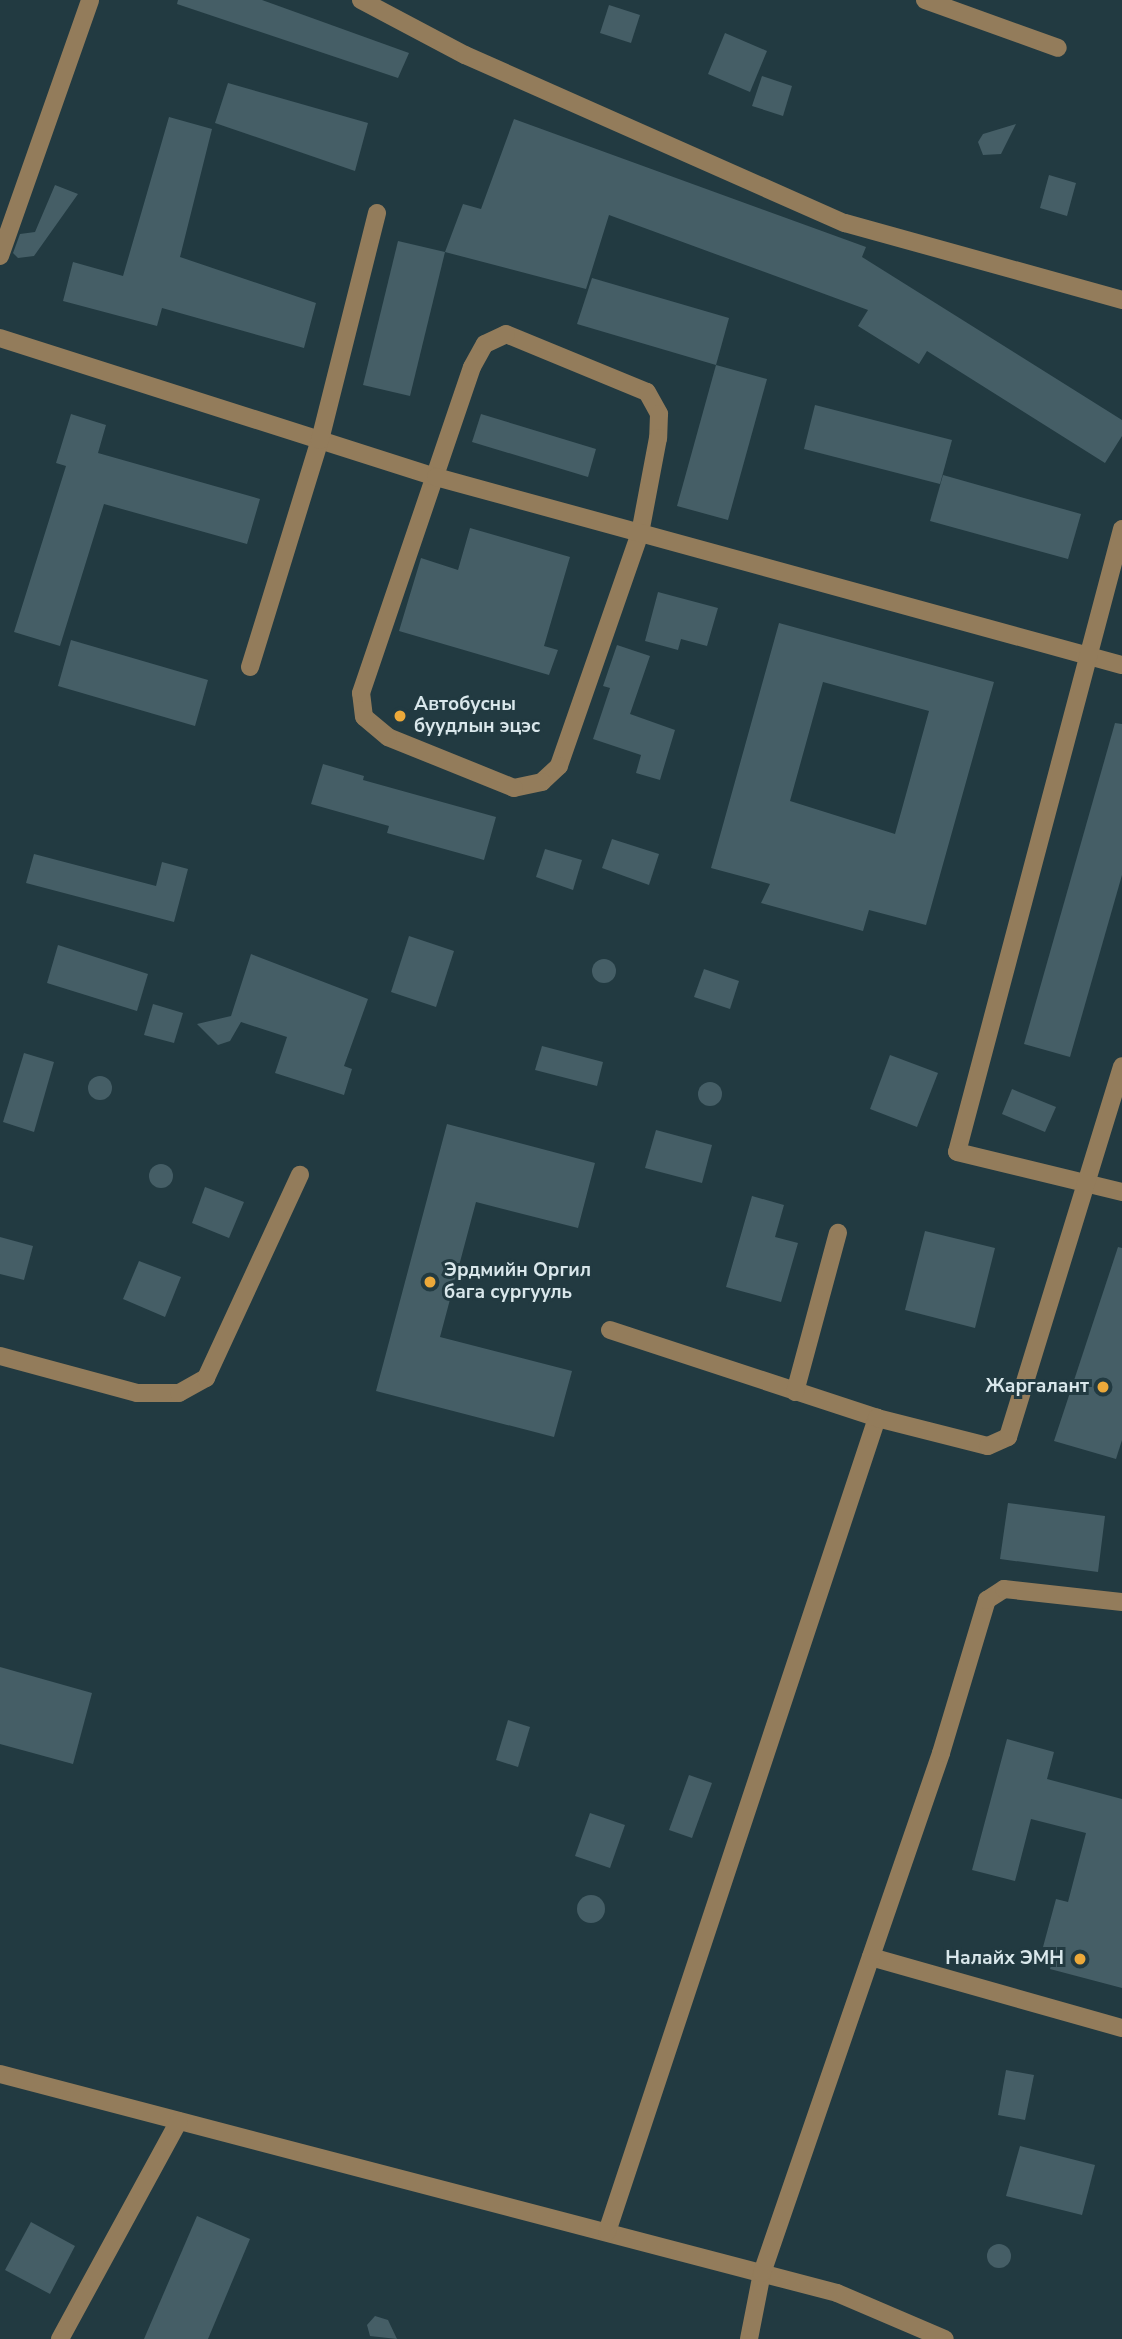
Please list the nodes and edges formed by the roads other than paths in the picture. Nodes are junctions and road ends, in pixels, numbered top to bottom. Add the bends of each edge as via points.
1 (90, 0) edge
2 (361, 0) edge
3 (925, 0) edge
4 (1058, 48) dead end
5 (377, 214) dead end
6 (0, 256) edge
7 (1122, 300) edge
8 (0, 338) edge
9 (320, 440) junction
10 (436, 477) junction
11 (1122, 529) edge
12 (640, 533) junction
13 (1089, 655) junction
14 (1122, 665) edge
15 (250, 667) dead end
16 (1122, 1066) edge
17 (300, 1175) dead end
18 (1084, 1183) junction
19 (1122, 1192) edge
20 (838, 1233) dead end
21 (610, 1330) dead end
22 (0, 1356) edge
23 (795, 1392) junction
24 (877, 1418) junction
25 (1122, 1602) edge
26 (871, 1957) junction
27 (1122, 2028) edge
28 (0, 2074) edge
29 (178, 2120) junction
30 (607, 2232) junction
31 (762, 2273) junction
32 (60, 2339) edge
33 (749, 2339) edge
34 (945, 2339) edge

1 - 6 street
2 - 7 street via 465,55 845,223
3 - 4 street
5 - 9 street
8 - 9 street
9 - 10 street
9 - 15 street
10 - 12 street
10 - 12 street via 472,366 485,344 506,334 647,391 659,414 659,438
10 - 12 street via 361,693 364,717 388,737 514,788 542,782 559,766
11 - 13 street
12 - 13 street
13 - 14 street
13 - 18 street via 957,1152
16 - 18 street
17 - 22 street via 206,1378 179,1393 137,1393
18 - 19 street
18 - 24 street via 1008,1437 988,1446
20 - 23 street
21 - 23 street
23 - 24 street
24 - 30 street
25 - 26 street via 1004,1589 986,1600
26 - 27 street
26 - 31 street
28 - 29 street
29 - 30 street
29 - 32 street
30 - 31 street
31 - 33 street
31 - 34 street via 837,2293

